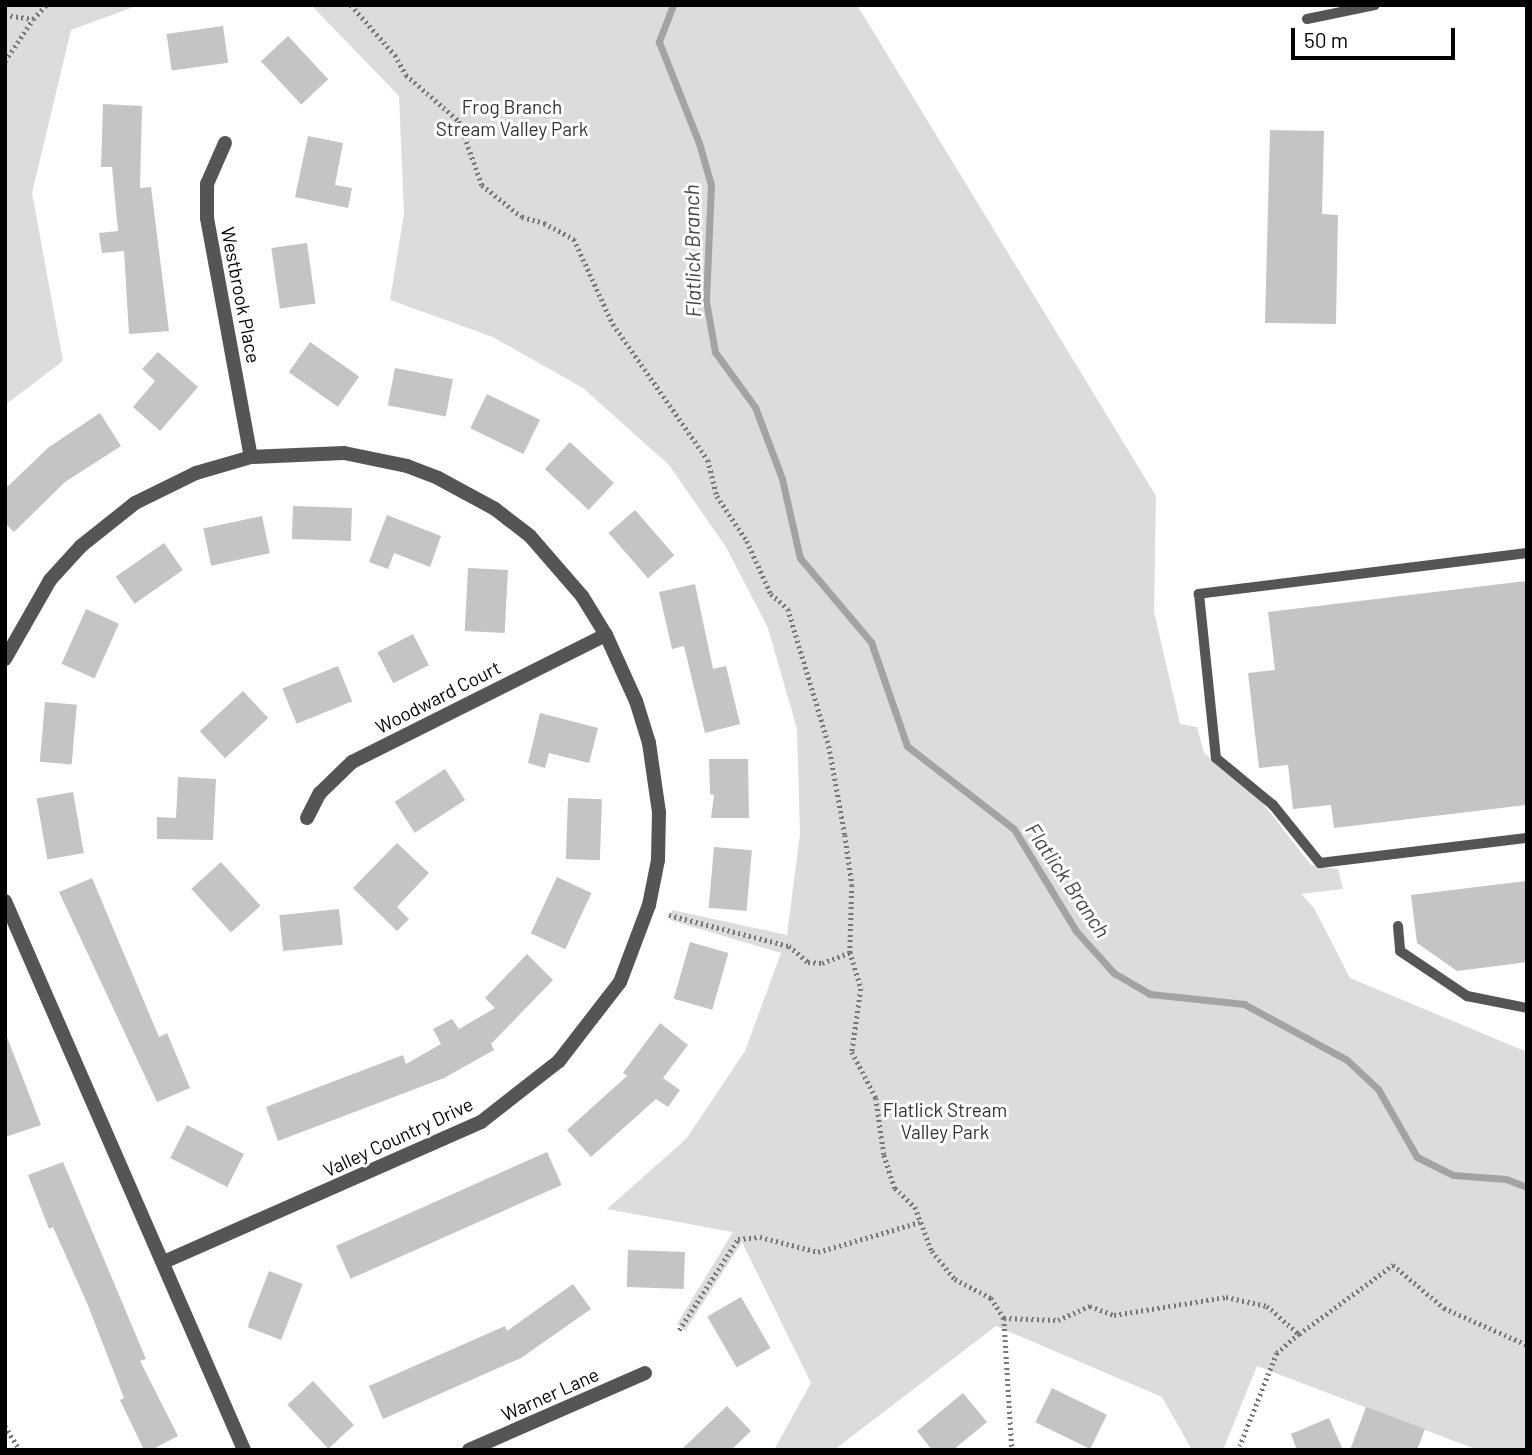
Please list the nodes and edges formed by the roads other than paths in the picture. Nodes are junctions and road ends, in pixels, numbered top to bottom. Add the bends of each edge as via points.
1 (1375, 5) edge
2 (1307, 19) dead end
3 (225, 144) dead end
4 (251, 457) junction
5 (1527, 553) edge
6 (606, 635) junction
7 (5, 659) edge
8 (307, 818) dead end
9 (1527, 838) edge
10 (5, 901) edge
11 (1398, 926) dead end
12 (1527, 1008) edge
13 (163, 1262) junction
14 (645, 1373) dead end
15 (244, 1450) edge
16 (470, 1450) edge

1 - 2 lane
3 - 4 street, Westbrook Place via 207,184 206,205
4 - 6 street, Valley Country Drive via 344,453 407,466 457,487 530,536 568,577
4 - 7 street, Valley Country Drive via 176,481 98,530 50,580
5 - 9 lane via 1199,594 1216,758 1262,793 1320,863
6 - 8 street, Woodward Court via 352,762 320,793
6 - 13 street, Valley Country Drive via 649,743 659,836 658,860 638,940 620,982 598,1014 541,1078 481,1122
10 - 13 street
11 - 12 lane via 1401,951 1467,996
13 - 15 street
14 - 16 street, Warner Lane

